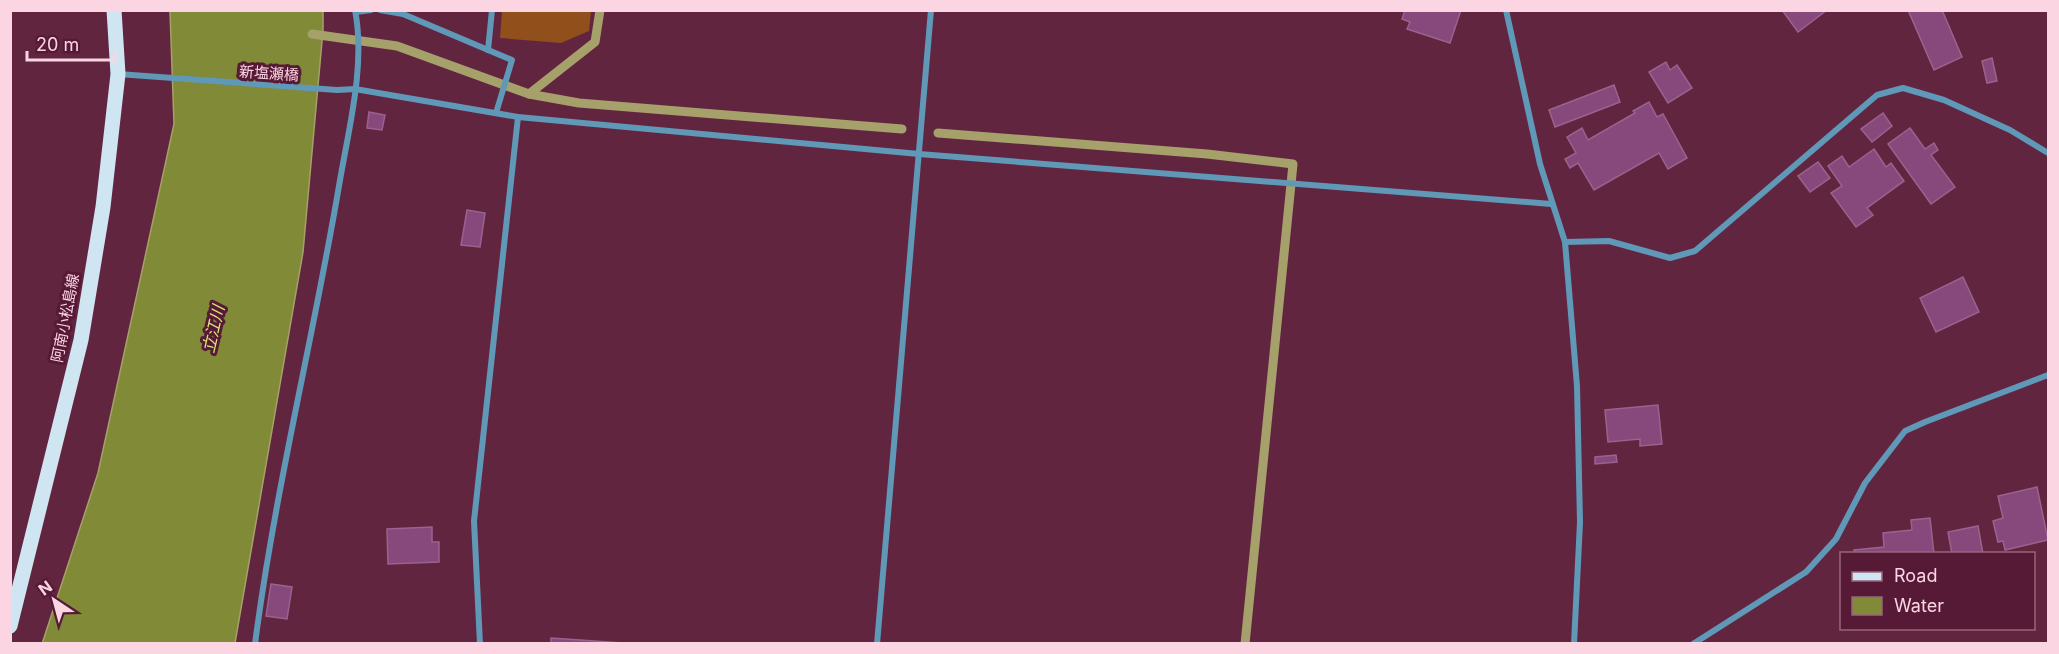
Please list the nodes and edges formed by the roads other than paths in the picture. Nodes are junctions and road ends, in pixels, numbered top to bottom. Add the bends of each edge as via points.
1 (114, 10) edge
2 (371, 10) edge
3 (380, 10) edge
4 (492, 10) edge
5 (931, 10) edge
6 (1506, 10) edge
7 (356, 11) edge
8 (488, 50) junction
9 (118, 74) junction
10 (355, 89) junction
11 (496, 113) junction
12 (518, 117) junction
13 (2049, 153) edge
14 (919, 154) junction
15 (1551, 204) junction
16 (1565, 242) junction
17 (2049, 375) edge
18 (10, 626) edge
19 (255, 644) edge
20 (480, 644) edge
21 (877, 644) edge
22 (1574, 644) edge
23 (1693, 644) edge

1 - 9 main road, 阿南小松島線
2 - 7 street
3 - 8 street via 403,14
4 - 8 street
5 - 14 street
6 - 15 street
7 - 10 street via 360,33
8 - 11 street via 512,60
9 - 10 street, 新塩瀬橋
9 - 18 main road, 阿南小松島線 via 103,207 81,340
10 - 11 street, 新塩瀬橋
10 - 19 street via 316,311 287,445
11 - 12 street, 新塩瀬橋
12 - 14 street, 新塩瀬橋
12 - 20 street via 474,521
13 - 16 street via 1944,100 1903,88 1877,95 1695,251 1670,258 1609,241
14 - 15 street, 新塩瀬橋
14 - 21 street
15 - 16 street
16 - 22 street via 1577,386 1580,522
17 - 23 street via 1905,431 1865,483 1836,539 1806,572

